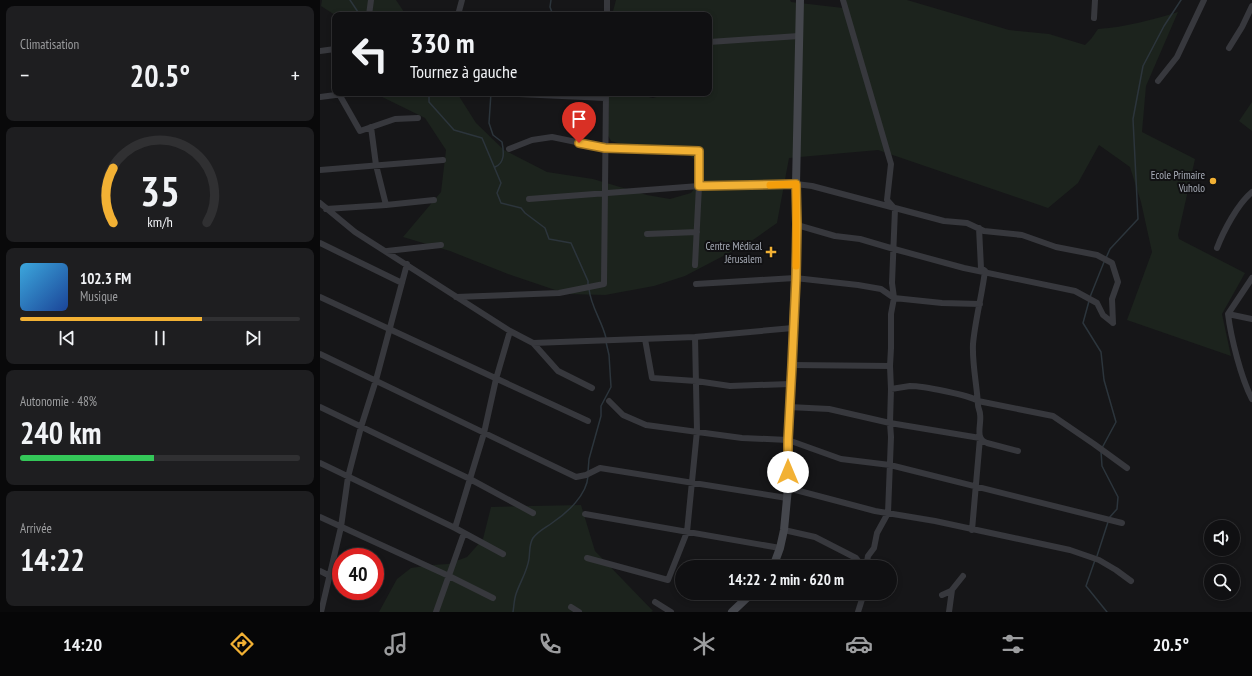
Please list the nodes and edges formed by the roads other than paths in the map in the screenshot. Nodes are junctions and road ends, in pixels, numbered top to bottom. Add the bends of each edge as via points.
1 (371, 0) edge
2 (462, 0) edge
3 (606, 0) edge
4 (800, 0) edge
5 (843, 0) edge
6 (1095, 0) edge
7 (1204, 0) edge
8 (1252, 6) edge
9 (369, 12) edge
10 (459, 12) edge
11 (607, 12) edge
12 (1094, 18) dead end
13 (799, 36) junction
14 (712, 42) edge
15 (1229, 48) dead end
16 (332, 49) edge
17 (320, 51) edge
18 (1158, 81) dead end
19 (332, 95) edge
20 (340, 96) edge
21 (605, 96) edge
22 (320, 97) edge
23 (418, 118) dead end
24 (371, 127) junction
25 (605, 148) junction
26 (509, 149) dead end
27 (443, 160) dead end
28 (376, 164) junction
29 (320, 170) edge
30 (796, 184) junction
31 (699, 186) junction
32 (605, 192) junction
33 (1252, 192) edge
34 (528, 199) dead end
35 (434, 200) dead end
36 (320, 203) edge
37 (386, 205) junction
38 (326, 209) junction
39 (895, 209) junction
40 (797, 224) junction
41 (979, 228) junction
42 (697, 232) junction
43 (647, 234) dead end
44 (320, 243) edge
45 (441, 245) dead end
46 (1217, 248) dead end
47 (894, 249) junction
48 (387, 252) junction
49 (407, 264) junction
50 (696, 265) dead end
51 (985, 271) junction
52 (796, 278) junction
53 (1252, 278) edge
54 (402, 283) junction
55 (696, 284) dead end
56 (320, 296) edge
57 (456, 297) junction
58 (894, 298) junction
59 (980, 304) junction
60 (1228, 314) junction
61 (1252, 319) edge
62 (793, 328) junction
63 (390, 329) junction
64 (510, 331) junction
65 (695, 337) junction
66 (645, 339) junction
67 (533, 343) junction
68 (320, 354) edge
69 (792, 365) junction
70 (890, 366) junction
71 (496, 379) junction
72 (376, 380) junction
73 (696, 381) junction
74 (790, 384) junction
75 (592, 388) dead end
76 (891, 389) junction
77 (1252, 399) edge
78 (609, 401) dead end
79 (978, 401) junction
80 (320, 407) edge
81 (789, 407) junction
82 (588, 421) dead end
83 (890, 423) junction
84 (361, 427) junction
85 (697, 431) junction
86 (484, 433) junction
87 (980, 438) junction
88 (788, 440) junction
89 (1018, 451) dead end
90 (320, 463) edge
91 (890, 465) junction
92 (1127, 468) dead end
93 (348, 477) junction
94 (470, 479) junction
95 (692, 482) junction
96 (976, 486) junction
97 (788, 488) junction
98 (787, 498) junction
99 (533, 513) dead end
100 (888, 513) junction
101 (585, 514) dead end
102 (320, 517) edge
103 (1122, 523) dead end
104 (341, 527) junction
105 (455, 528) junction
106 (784, 530) junction
107 (972, 530) junction
108 (687, 532) junction
109 (464, 533) junction
110 (780, 548) junction
111 (503, 554) dead end
112 (588, 558) dead end
113 (776, 560) edge
114 (858, 560) edge
115 (868, 560) edge
116 (320, 571) edge
117 (330, 576) junction
118 (449, 576) junction
119 (963, 576) dead end
120 (1131, 582) dead end
121 (952, 590) junction
122 (942, 595) dead end
123 (493, 598) dead end
124 (745, 600) edge
125 (862, 600) edge
126 (654, 602) dead end
127 (572, 607) dead end
128 (321, 612) edge
129 (436, 612) edge
130 (579, 612) edge
131 (671, 612) edge
132 (732, 612) edge
133 (858, 612) edge
134 (948, 612) edge

1 - 9 street
2 - 10 street
3 - 11 street
4 - 13 street
5 - 39 street via 891,164 887,200
6 - 12 street
7 - 18 street via 1177,57
8 - 15 street
13 - 14 street
13 - 30 street
16 - 17 street
19 - 22 street
20 - 24 street via 360,131
21 - 25 street
23 - 24 street via 395,119
24 - 28 street
25 - 26 street via 552,137 532,140
25 - 31 street via 699,151
25 - 32 street
27 - 28 street
28 - 29 street
28 - 37 street
30 - 31 street
30 - 39 street via 832,190
30 - 40 street
31 - 32 street
31 - 42 street
32 - 34 street
32 - 57 street via 604,284 559,293
33 - 46 street via 1223,232
35 - 37 street
36 - 38 street
37 - 38 street
38 - 48 street via 355,232
39 - 41 street via 944,221 968,223
39 - 47 street
40 - 47 street via 835,236 860,239
40 - 52 street
41 - 51 street via 981,268
41 - 51 street via 995,233 1022,235 1056,247 1097,255 1112,264 1118,282 1112,299 1113,323 1103,315 1096,303 1075,291
42 - 43 street
42 - 50 street
44 - 54 street
45 - 48 street
47 - 51 street via 964,268
47 - 58 street
48 - 49 street
49 - 54 street
49 - 57 street
51 - 59 street
52 - 55 street
52 - 58 street via 882,289
52 - 62 street
53 - 60 street
54 - 63 street
56 - 63 street
57 - 64 street
58 - 59 street
58 - 70 street via 891,314
59 - 79 street via 973,344
60 - 61 street
60 - 77 street via 1243,379
62 - 65 street
62 - 69 street
63 - 71 street
63 - 72 street
64 - 67 street
64 - 71 street
65 - 66 street
65 - 73 street
66 - 67 street
66 - 73 street via 652,378
67 - 75 street via 558,371
68 - 72 street
69 - 70 street
69 - 74 street
70 - 76 street
71 - 82 street
71 - 86 street
72 - 84 street
72 - 86 street
73 - 74 street via 730,386
73 - 85 street
74 - 81 street
76 - 79 street via 910,386 927,388
76 - 83 street
78 - 85 street via 623,415 646,425
79 - 87 street via 981,416
79 - 92 street via 1052,416
80 - 84 street
81 - 83 street via 829,409
81 - 88 street
83 - 87 street
83 - 91 street
84 - 93 street
84 - 94 street
85 - 88 street via 742,438
85 - 95 street
86 - 94 street
86 - 95 street via 576,477 600,468
87 - 89 street via 982,442
87 - 96 street
88 - 91 street via 842,459
88 - 97 street
90 - 93 street
91 - 96 street
91 - 100 street
93 - 104 street
93 - 105 street
94 - 99 street
94 - 105 street
95 - 98 street
95 - 108 street
96 - 103 street
96 - 107 street
97 - 98 street
97 - 100 street
98 - 106 street
100 - 107 street
100 - 115 street via 877,533
101 - 108 street
102 - 104 street
104 - 117 street
104 - 118 street
105 - 109 street
106 - 110 street
106 - 114 street via 815,537
107 - 120 street via 1070,550 1099,560
108 - 110 street
108 - 112 street via 668,580
109 - 111 street
109 - 118 street
110 - 113 street
116 - 117 street
117 - 128 street
118 - 123 street
118 - 129 street
119 - 121 street
121 - 122 street
121 - 134 street
124 - 132 street
125 - 133 street
126 - 131 street
127 - 130 street

